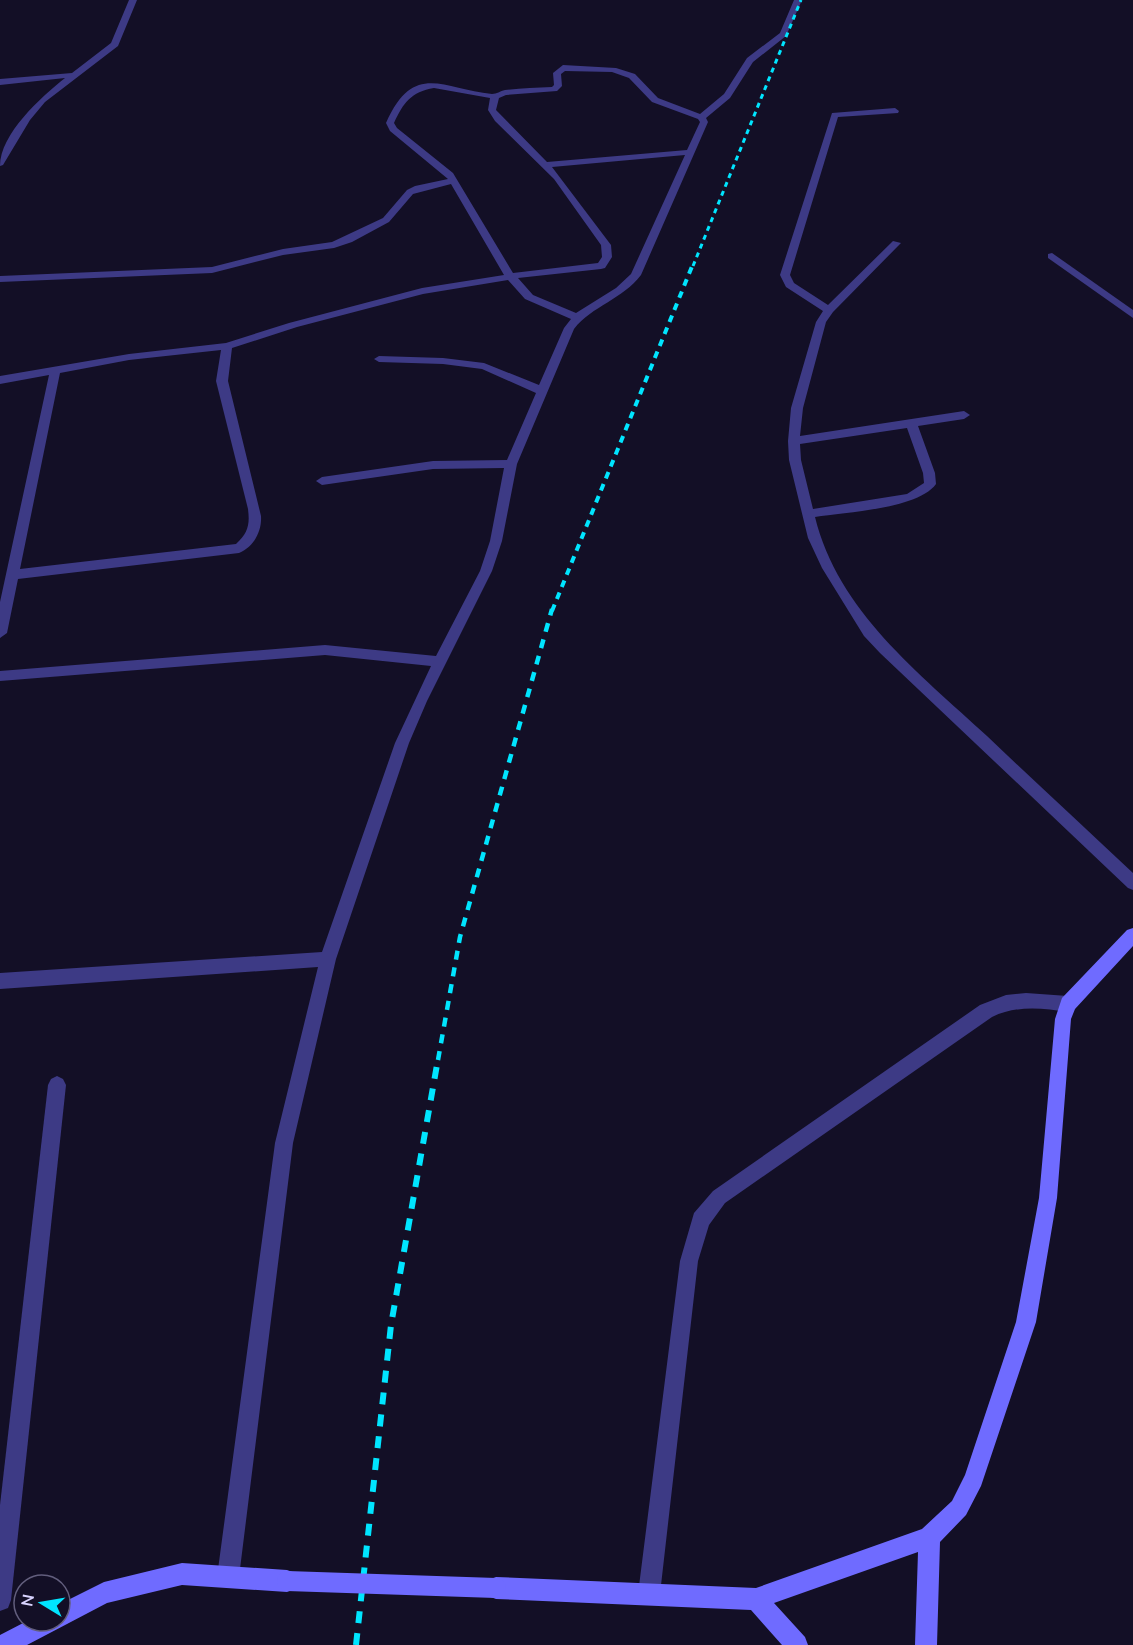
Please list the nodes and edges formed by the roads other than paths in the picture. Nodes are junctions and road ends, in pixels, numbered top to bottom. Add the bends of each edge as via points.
1 (134, 0) edge
2 (798, 0) edge
3 (75, 75) junction
4 (0, 82) edge
5 (495, 97) junction
6 (895, 111) dead end
7 (701, 117) junction
8 (4, 151) edge
9 (690, 152) junction
10 (0, 163) edge
11 (547, 165) junction
12 (453, 181) junction
13 (896, 243) dead end
14 (1052, 256) dead end
15 (510, 276) junction
16 (0, 279) edge
17 (829, 310) junction
18 (1133, 315) edge
19 (576, 316) junction
20 (227, 346) junction
21 (379, 359) dead end
22 (55, 371) junction
23 (0, 380) edge
24 (542, 392) junction
25 (964, 415) dead end
26 (910, 423) junction
27 (794, 441) junction
28 (511, 464) junction
29 (322, 481) dead end
30 (808, 514) junction
31 (12, 575) junction
32 (0, 633) edge
33 (440, 662) junction
34 (0, 676) edge
35 (1133, 883) edge
36 (1133, 935) edge
37 (328, 959) junction
38 (0, 981) edge
39 (1068, 1005) junction
40 (57, 1085) dead end
41 (929, 1537) junction
42 (228, 1577) junction
43 (649, 1594) junction
44 (756, 1599) junction
45 (0, 1600) edge
46 (72, 1610) edge
47 (27, 1633) edge
48 (4, 1645) edge
49 (797, 1645) edge
50 (926, 1645) edge

1 - 3 street via 115,44
2 - 7 street via 783,34 755,54 727,96
3 - 4 street
3 - 8 street via 42,100
5 - 7 street via 554,89 558,86 555,76 563,68 613,70 632,76 655,100
5 - 11 street via 492,110 498,119
5 - 12 street via 425,85 395,108 390,123 393,129
6 - 17 street via 835,115 828,130 786,275 790,285
7 - 9 street via 704,122
8 - 10 street
9 - 11 street
9 - 19 street via 636,275 616,295
11 - 15 street via 606,245 607,257 601,266
12 - 15 street
12 - 16 street via 418,188 404,197 386,220 334,245 283,252 212,270
13 - 17 street
14 - 18 street
15 - 19 street via 530,297
15 - 20 street via 422,291
17 - 27 street via 821,322 797,408
19 - 24 street
20 - 22 street via 129,357
20 - 31 street via 222,381 254,509 256,526 250,539 239,548
21 - 24 street via 484,366
22 - 23 street
22 - 31 street
24 - 28 street
25 - 26 street
26 - 27 street
26 - 30 street via 929,473 930,483 920,493
27 - 30 street
28 - 29 street via 433,465
28 - 33 street via 486,571
30 - 35 street via 828,568 869,632
31 - 32 street
33 - 34 street via 325,650
33 - 37 street via 402,743
36 - 39 main road
37 - 38 street
37 - 42 street via 284,1143
39 - 41 main road via 1060,1036 1048,1198 1026,1322 974,1479 959,1508
39 - 43 street via 1030,998 1002,1003 986,1011 719,1197 701,1220 689,1261
40 - 45 street
41 - 44 main road
41 - 50 main road
42 - 43 main road, bridge
42 - 46 main road via 182,1574 104,1593
43 - 44 main road
44 - 49 main road
47 - 48 main road

